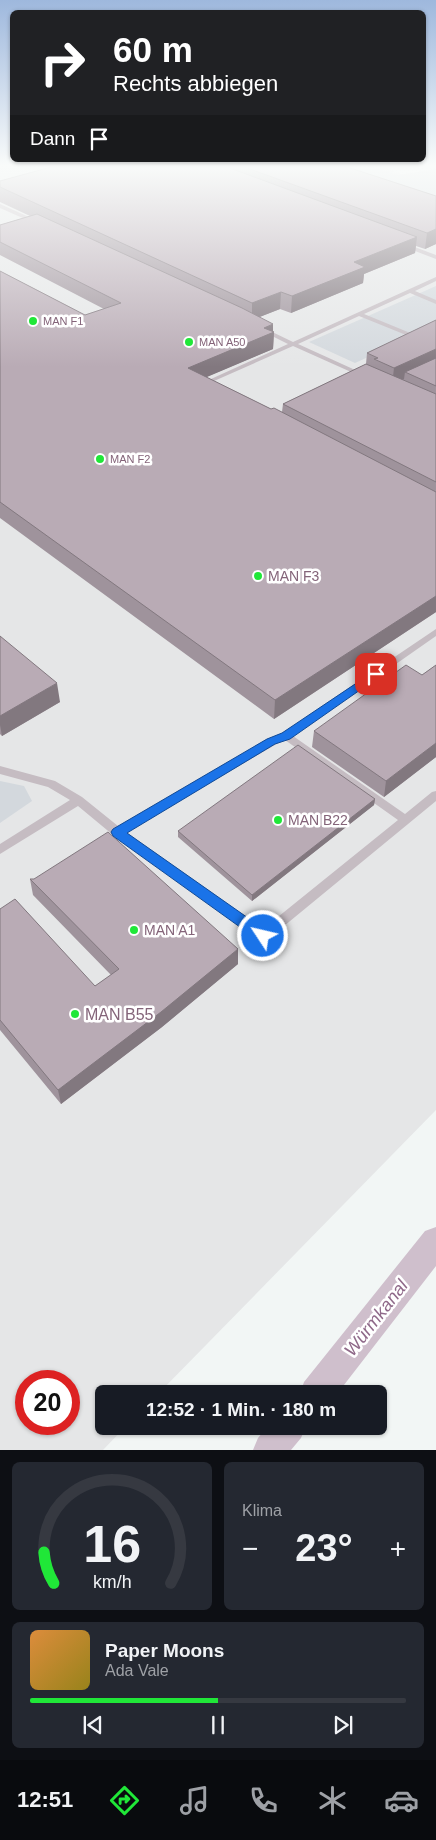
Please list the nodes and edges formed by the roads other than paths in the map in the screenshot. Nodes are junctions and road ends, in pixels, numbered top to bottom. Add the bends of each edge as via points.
1 (399, 243) edge
2 (436, 257) edge
3 (436, 279) edge
4 (410, 291) junction
5 (436, 302) edge
6 (359, 314) junction
7 (257, 327) edge
8 (427, 335) edge
9 (419, 339) junction
10 (410, 343) edge
11 (293, 344) junction
12 (360, 367) edge
13 (352, 371) junction
14 (368, 378) edge
15 (212, 388) edge
16 (436, 632) edge
17 (286, 736) junction
18 (0, 770) edge
19 (436, 796) edge
20 (78, 800) junction
21 (406, 820) junction
22 (117, 832) junction
23 (0, 850) edge

1 - 2 lane
3 - 4 lane
4 - 5 lane
4 - 6 lane
6 - 9 lane
6 - 11 lane
7 - 11 lane
8 - 9 lane
9 - 10 lane
11 - 13 lane
11 - 15 lane via 203,384
12 - 13 lane
13 - 14 lane
16 - 17 lane
17 - 21 lane
17 - 22 lane
18 - 20 lane via 38,779
19 - 21 lane
20 - 22 lane
20 - 23 lane
21 - 22 lane via 263,936

